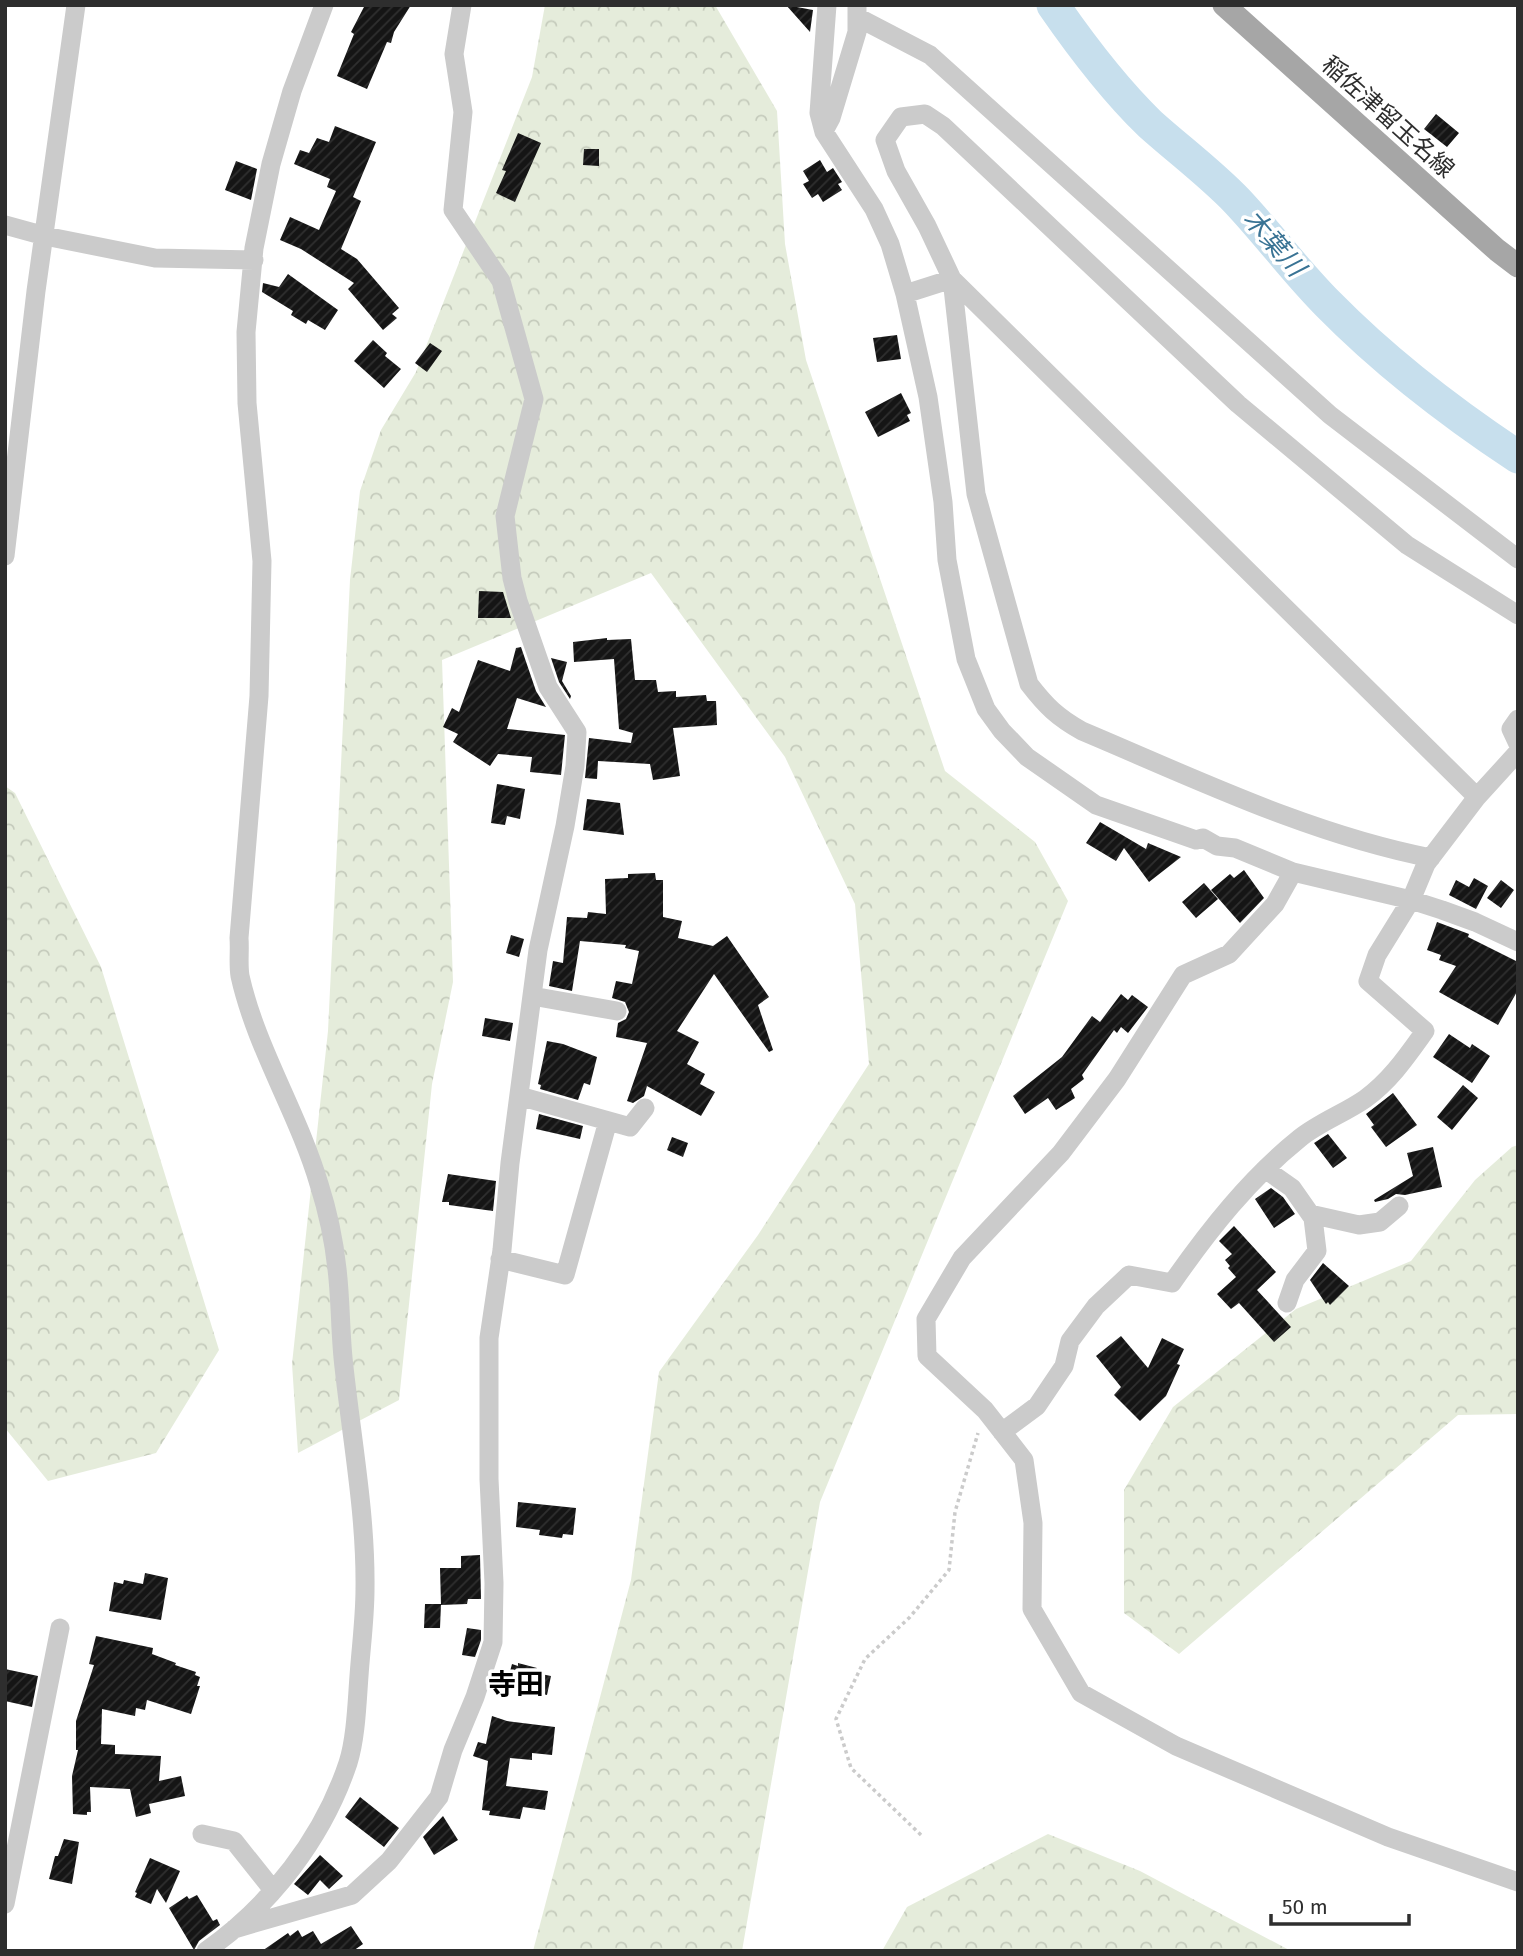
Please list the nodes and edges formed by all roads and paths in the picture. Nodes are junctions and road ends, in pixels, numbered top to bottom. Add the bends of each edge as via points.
1 (76, 5) edge
2 (324, 5) edge
3 (462, 5) edge
4 (827, 5) edge
5 (1224, 5) edge
6 (857, 11) edge
7 (824, 132) junction
8 (5, 225) edge
9 (45, 236) junction
10 (254, 260) junction
11 (1518, 265) edge
12 (952, 279) junction
13 (905, 294) junction
14 (5, 556) edge
15 (1518, 559) edge
16 (1518, 615) edge
17 (1518, 719) edge
18 (1518, 744) edge
19 (1518, 752) edge
20 (1477, 797) junction
21 (1431, 858) junction
22 (1293, 872) junction
23 (1411, 900) junction
24 (1518, 942) edge
25 (532, 996) junction
26 (617, 1011) dead end
27 (519, 1096) junction
28 (645, 1108) dead end
29 (608, 1121) junction
30 (1265, 1169) junction
31 (1399, 1206) dead end
32 (1310, 1214) junction
33 (500, 1259) junction
34 (1287, 1303) dead end
35 (985, 1410) junction
36 (1002, 1432) junction
37 (60, 1628) dead end
38 (13, 1819) edge
39 (202, 1834) dead end
40 (921, 1835) dead end
41 (1518, 1882) edge
42 (273, 1890) junction
43 (5, 1904) edge
44 (234, 1929) junction
45 (206, 1951) edge

1 - 9 street
2 - 10 street via 271,164
3 - 25 street via 454,54 463,113 453,210 501,281 534,399 505,516 512,578 548,687 577,732 567,814
4 - 7 street via 819,113
5 - 11 main road, 稲佐津留玉名線
6 - 7 street via 857,32
6 - 15 street via 930,55 1330,415
7 - 13 street via 874,209
8 - 9 street
9 - 10 street via 155,258
9 - 14 street
10 - 42 street via 246,332 247,402 262,561 259,696 240,974 328,1215 357,1454 365,1589 350,1759 331,1807
12 - 13 street
12 - 16 street via 896,171 885,140 901,117 925,114 943,126 1238,404 1407,545
12 - 20 street
12 - 21 street via 975,494 1030,684 1049,709 1082,731 1287,817 1383,849
13 - 22 street via 928,397 947,560 963,647 986,709 1027,757 1096,805 1196,840 1235,848
17 - 18 street via 1511,729
19 - 20 street
20 - 21 street
21 - 23 street
22 - 23 street
22 - 35 street via 1275,904 1229,954 1183,975 1117,1079 1061,1153 962,1258 926,1320 927,1356
23 - 24 street
23 - 30 street via 1377,955 1368,981 1425,1031 1393,1076 1365,1099 1302,1136
25 - 26 street
25 - 27 street
27 - 29 street
27 - 33 street
28 - 29 street via 630,1127
29 - 33 street via 565,1275
30 - 32 street via 1292,1188
30 - 36 street via 1200,1242 1172,1283 1129,1275 1096,1306 1070,1341 1063,1366 1037,1406
31 - 32 street via 1380,1222 1359,1225
32 - 34 street via 1317,1251 1295,1279
33 - 44 street via 489,1338 493,1642 439,1797 389,1861 352,1895
35 - 36 street
35 - 40 path via 955,1512 948,1570 909,1617 865,1658 835,1719 851,1768
36 - 41 street via 1024,1460 1033,1523 1032,1609 1081,1693 1176,1746 1388,1838
37 - 38 street
38 - 43 street
39 - 42 street via 234,1841
42 - 44 street
44 - 45 street

